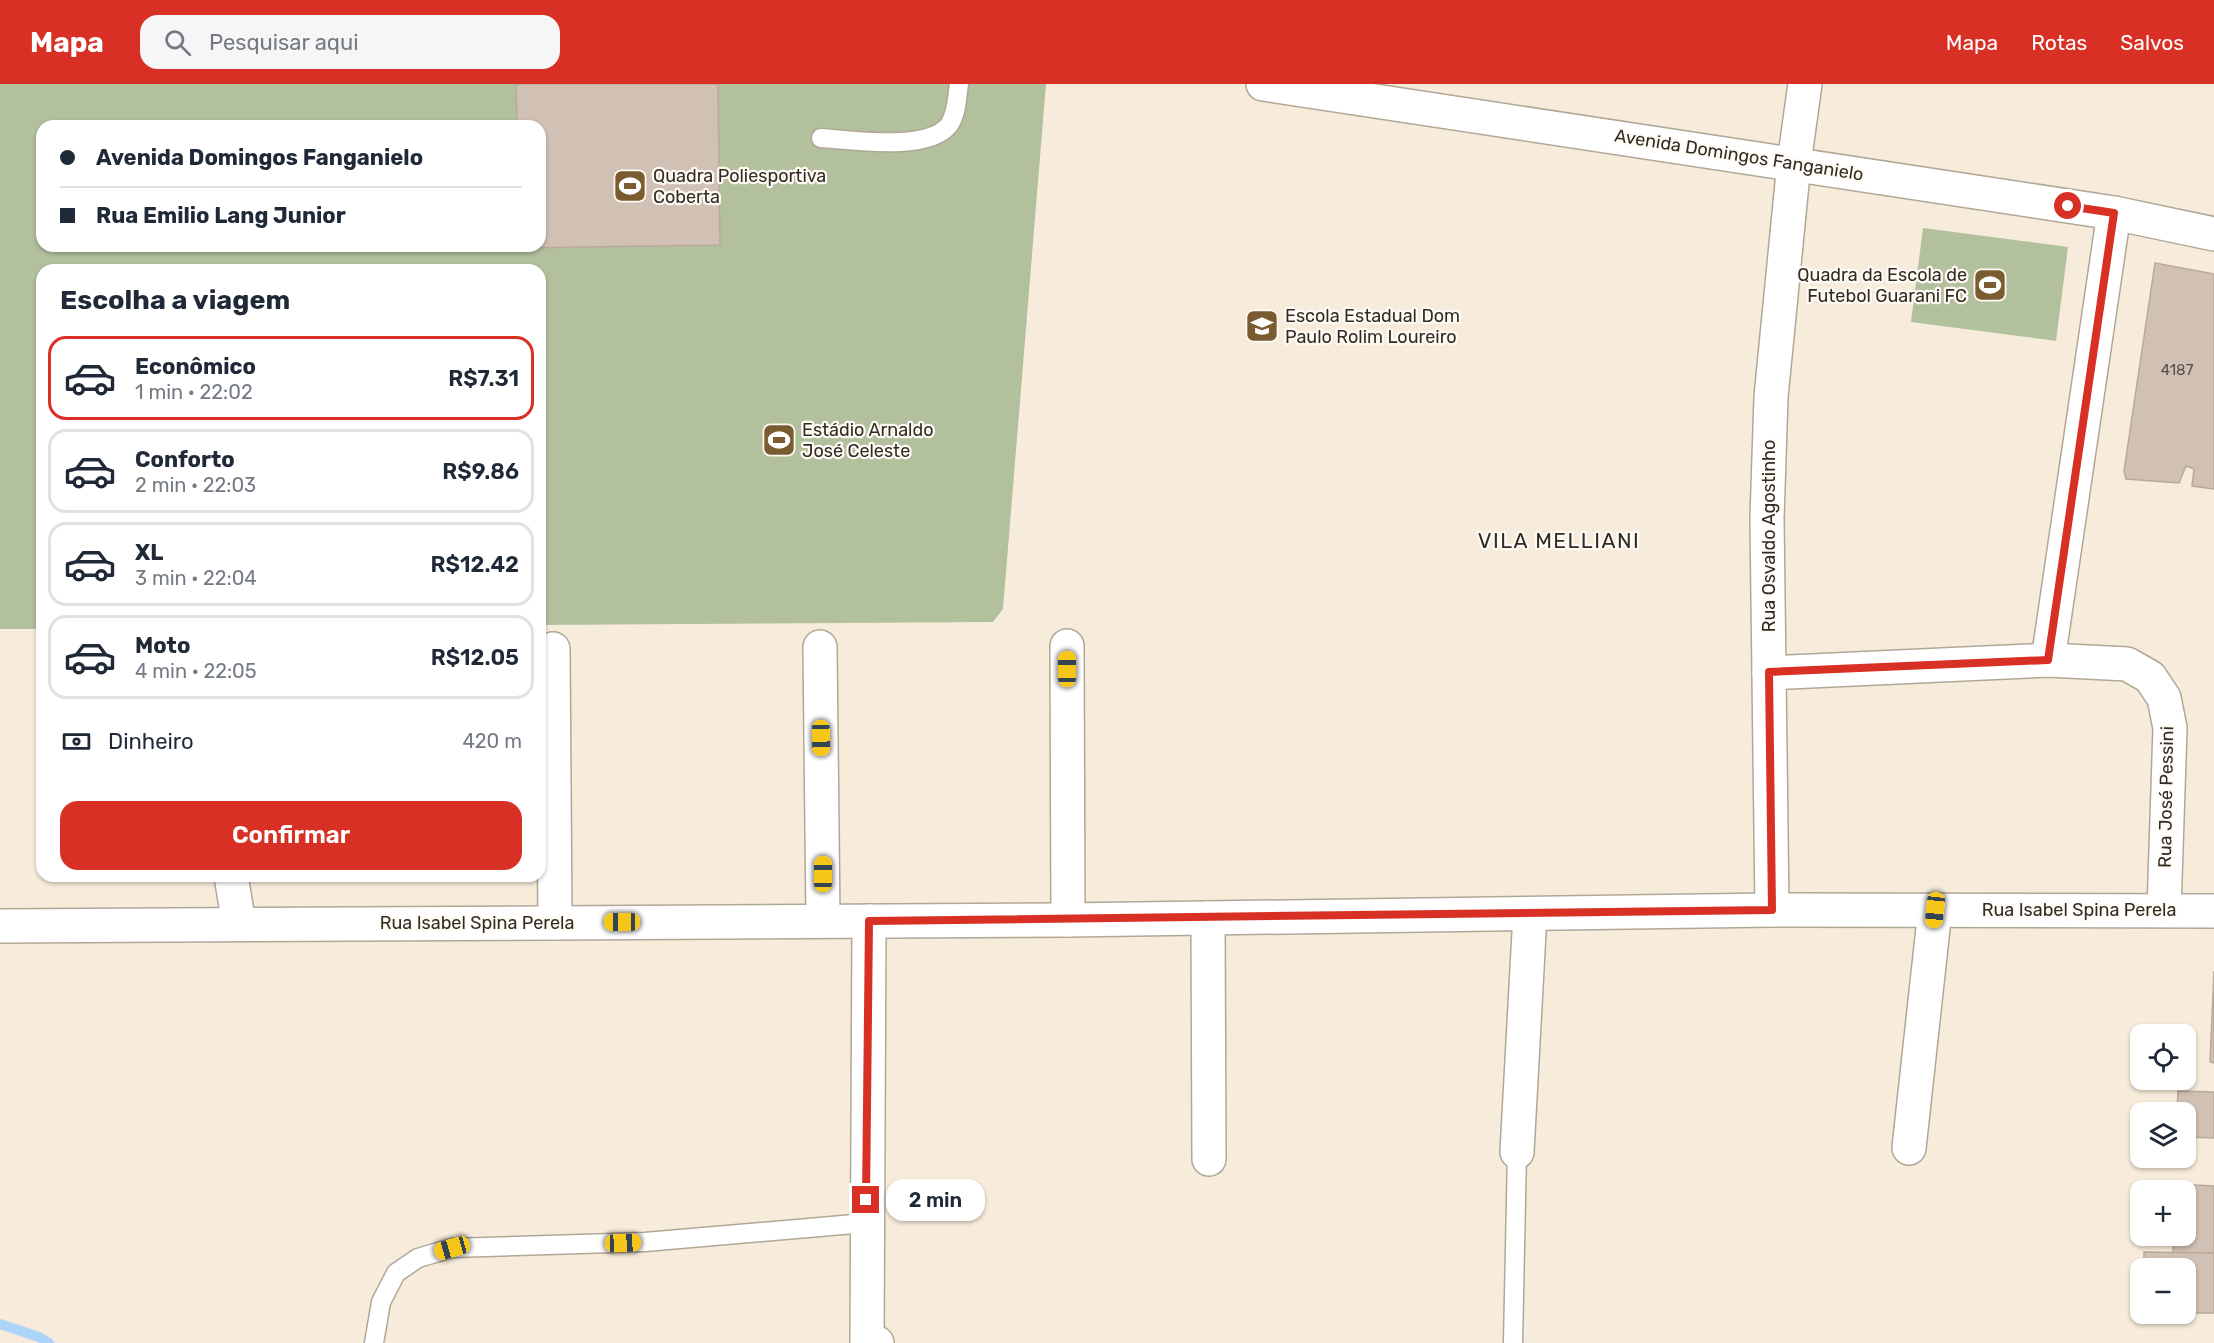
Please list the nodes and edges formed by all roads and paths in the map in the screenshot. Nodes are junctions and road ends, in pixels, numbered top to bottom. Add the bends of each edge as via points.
1 (959, 84) edge
2 (1263, 84) edge
3 (1805, 84) edge
4 (821, 138) dead end
5 (1794, 163) junction
6 (2114, 213) junction
7 (2214, 234) edge
8 (1067, 646) dead end
9 (820, 647) dead end
10 (553, 649) dead end
11 (2048, 660) junction
12 (1769, 672) junction
13 (232, 882) edge
14 (1772, 910) junction
15 (1935, 910) junction
16 (2164, 910) junction
17 (2214, 911) edge
18 (1530, 915) junction
19 (1208, 918) junction
20 (823, 920) junction
21 (1068, 920) junction
22 (869, 921) junction
23 (555, 923) junction
24 (239, 924) junction
25 (0, 926) edge
26 (1909, 1148) dead end
27 (1517, 1152) joint
28 (1209, 1159) dead end
29 (866, 1223) junction
30 (375, 1343) edge
31 (867, 1343) edge
32 (877, 1343) edge
33 (1513, 1343) edge

1 - 4 lane via 949,125 937,135 901,142
2 - 5 street, Avenida Domingos Fanganielo
3 - 5 street, Rua Osvaldo Agostinho
5 - 6 street, Avenida Domingos Fanganielo
5 - 12 street, Rua Osvaldo Agostinho via 1771,397 1767,518
6 - 7 street, Avenida Domingos Fanganielo
6 - 11 street
8 - 21 street
9 - 20 street
10 - 23 street
11 - 12 street, Rua José Pessini
11 - 16 street, Rua José Pessini via 2127,664 2150,677 2164,698 2170,728
12 - 14 street, Rua Osvaldo Agostinho
13 - 24 street
14 - 15 street, Rua Isabel Spina Perela
14 - 18 street, Rua Isabel Spina Perela
15 - 16 street, Rua Isabel Spina Perela
15 - 26 street
16 - 17 street, Rua Isabel Spina Perela
18 - 19 street, Rua Isabel Spina Perela
18 - 27 street
19 - 21 street, Rua Isabel Spina Perela
19 - 28 street
20 - 22 street, Rua Isabel Spina Perela
20 - 23 street, Rua Isabel Spina Perela
21 - 22 street, Rua Isabel Spina Perela
22 - 29 street
23 - 24 street, Rua Isabel Spina Perela
24 - 25 street, Rua Isabel Spina Perela
27 - 33 lane
29 - 30 lane via 645,1242 452,1248 418,1258 396,1273 381,1302
29 - 31 street
31 - 32 street

